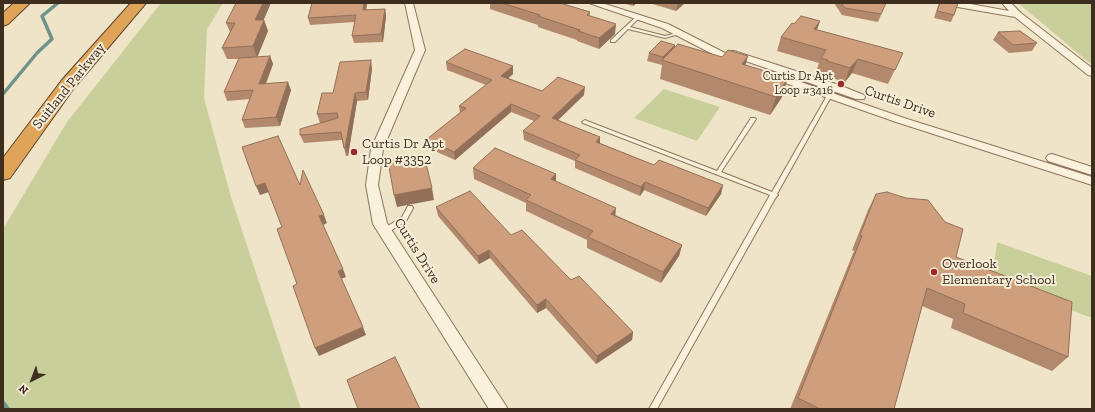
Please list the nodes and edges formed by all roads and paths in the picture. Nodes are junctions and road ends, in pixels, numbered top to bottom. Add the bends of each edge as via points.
1 (22, 3) edge
2 (139, 3) edge
3 (409, 3) edge
4 (593, 3) edge
5 (952, 3) edge
6 (1006, 3) edge
7 (1018, 15) junction
8 (639, 16) junction
9 (3, 21) edge
10 (627, 28) junction
11 (680, 33) junction
12 (613, 41) dead end
13 (702, 45) junction
14 (1092, 73) edge
15 (830, 95) junction
16 (753, 119) dead end
17 (585, 122) dead end
18 (1092, 171) edge
19 (3, 173) edge
20 (718, 173) junction
21 (1092, 181) edge
22 (775, 194) junction
23 (410, 208) dead end
24 (385, 231) junction
25 (499, 409) edge
26 (653, 409) edge

1 - 9 highway
2 - 19 highway, Suitland Parkway via 68,84
3 - 24 street, Curtis Drive via 420,50 377,149 372,184 380,224
4 - 8 street, Curtis Drive
5 - 7 street
6 - 7 street
7 - 14 street
8 - 10 lane
8 - 11 street, Curtis Drive
10 - 11 lane via 665,37
10 - 12 lane
11 - 13 street, Curtis Drive
13 - 15 street, Curtis Drive via 732,60
13 - 18 street, Curtis Drive via 828,85 878,104
15 - 21 street, Curtis Drive
15 - 22 lane
16 - 20 lane
17 - 20 lane
20 - 22 lane
22 - 26 lane
23 - 24 lane via 404,219
24 - 25 street, Curtis Drive

